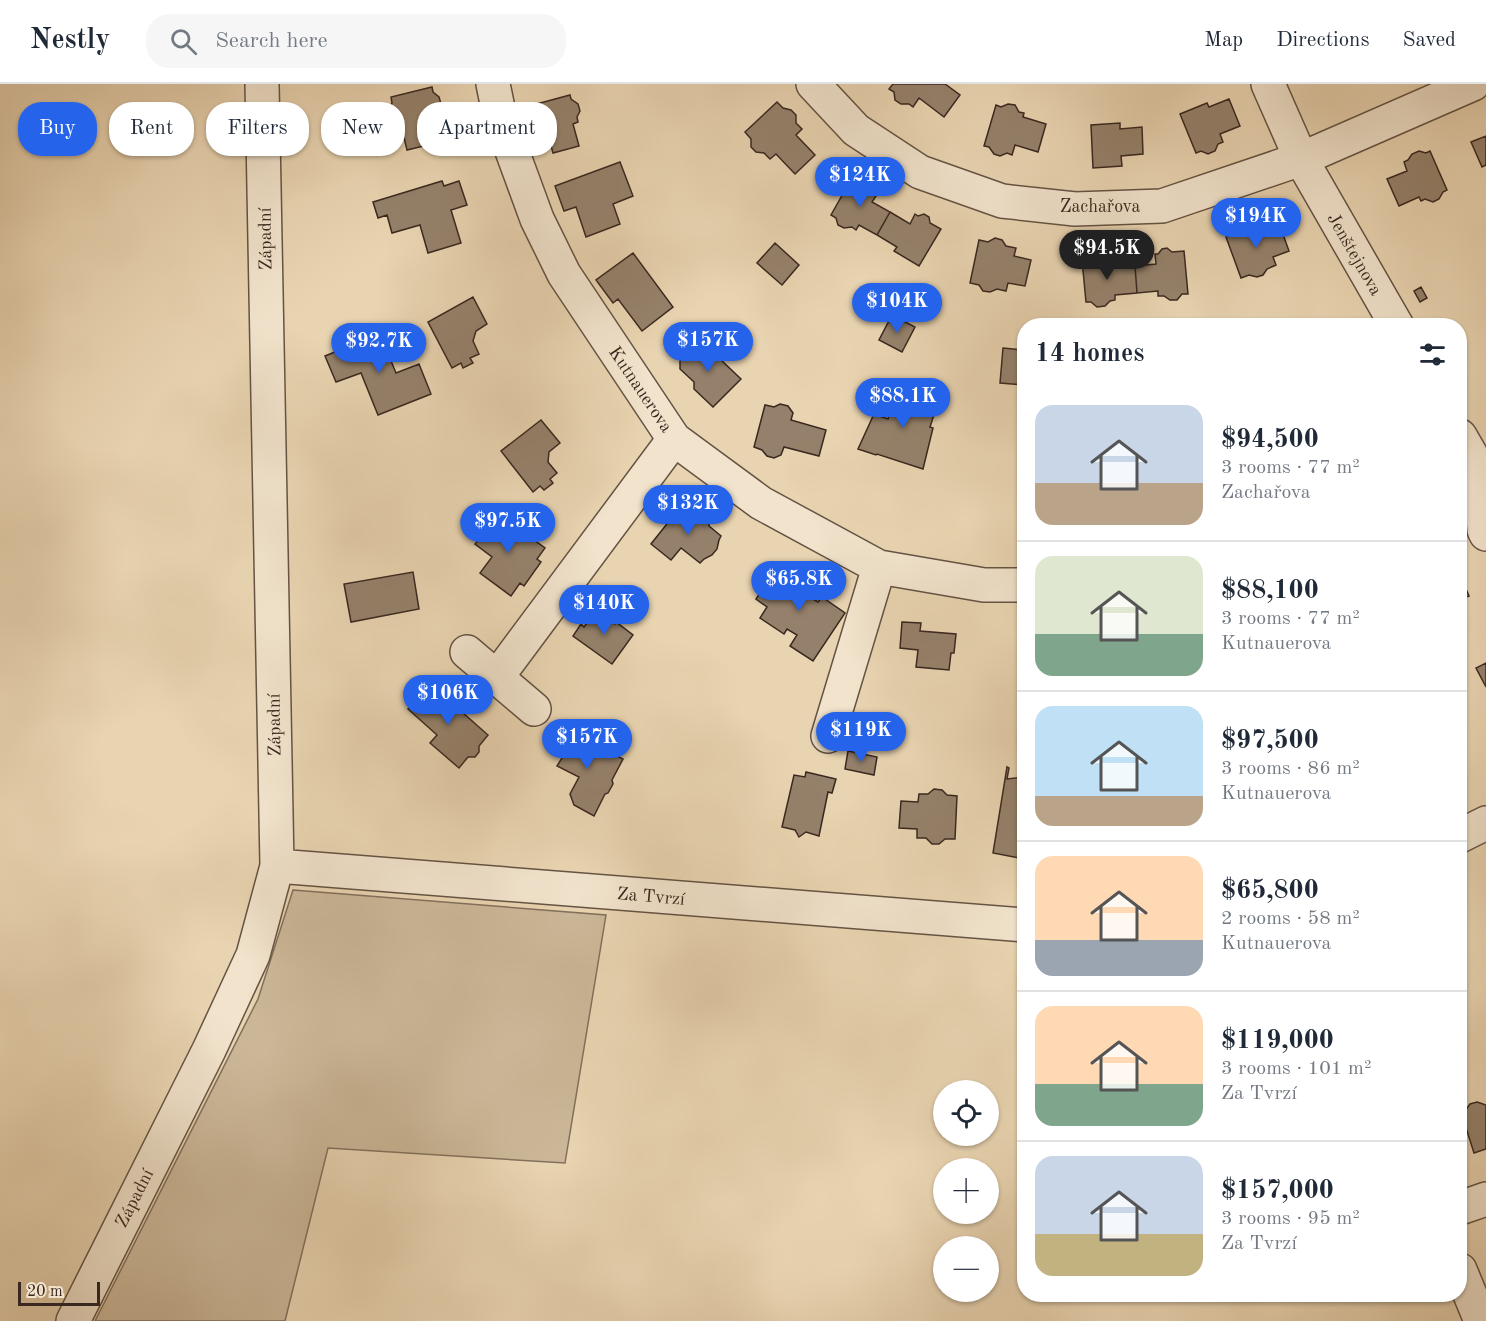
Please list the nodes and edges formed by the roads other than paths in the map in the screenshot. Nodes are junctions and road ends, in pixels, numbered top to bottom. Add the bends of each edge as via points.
1 (262, 84) edge
2 (494, 84) edge
3 (813, 84) edge
4 (1268, 84) edge
5 (1473, 84) edge
6 (1301, 159) junction
7 (1391, 318) edge
8 (674, 439) junction
9 (1467, 450) edge
10 (1478, 471) edge
11 (1486, 534) edge
12 (879, 567) junction
13 (1017, 585) edge
14 (467, 652) dead end
15 (497, 677) junction
16 (534, 709) dead end
17 (828, 736) dead end
18 (1486, 823) edge
19 (1467, 832) edge
20 (277, 866) junction
21 (1017, 924) edge
22 (1486, 1199) edge
23 (1467, 1206) edge
24 (1467, 1287) edge
25 (73, 1321) edge
26 (1481, 1321) edge

1 - 20 street, Západní
2 - 8 street, Kutnauerova via 501,118 537,219 564,274
3 - 6 street, Zachařova via 856,130 920,172 1002,201 1075,209 1162,206
4 - 6 street, Jenštejnova
5 - 6 street, Zachařova
6 - 7 street, Jenštejnova
8 - 12 street, Kutnauerova via 761,503
8 - 15 street
9 - 10 street
10 - 11 street
12 - 13 street, Kutnauerova via 984,585
12 - 17 street
14 - 15 street
15 - 16 street
18 - 19 street
20 - 21 street, Za Tvrzí
20 - 25 street, Západní via 253,955
22 - 23 street
24 - 26 street

